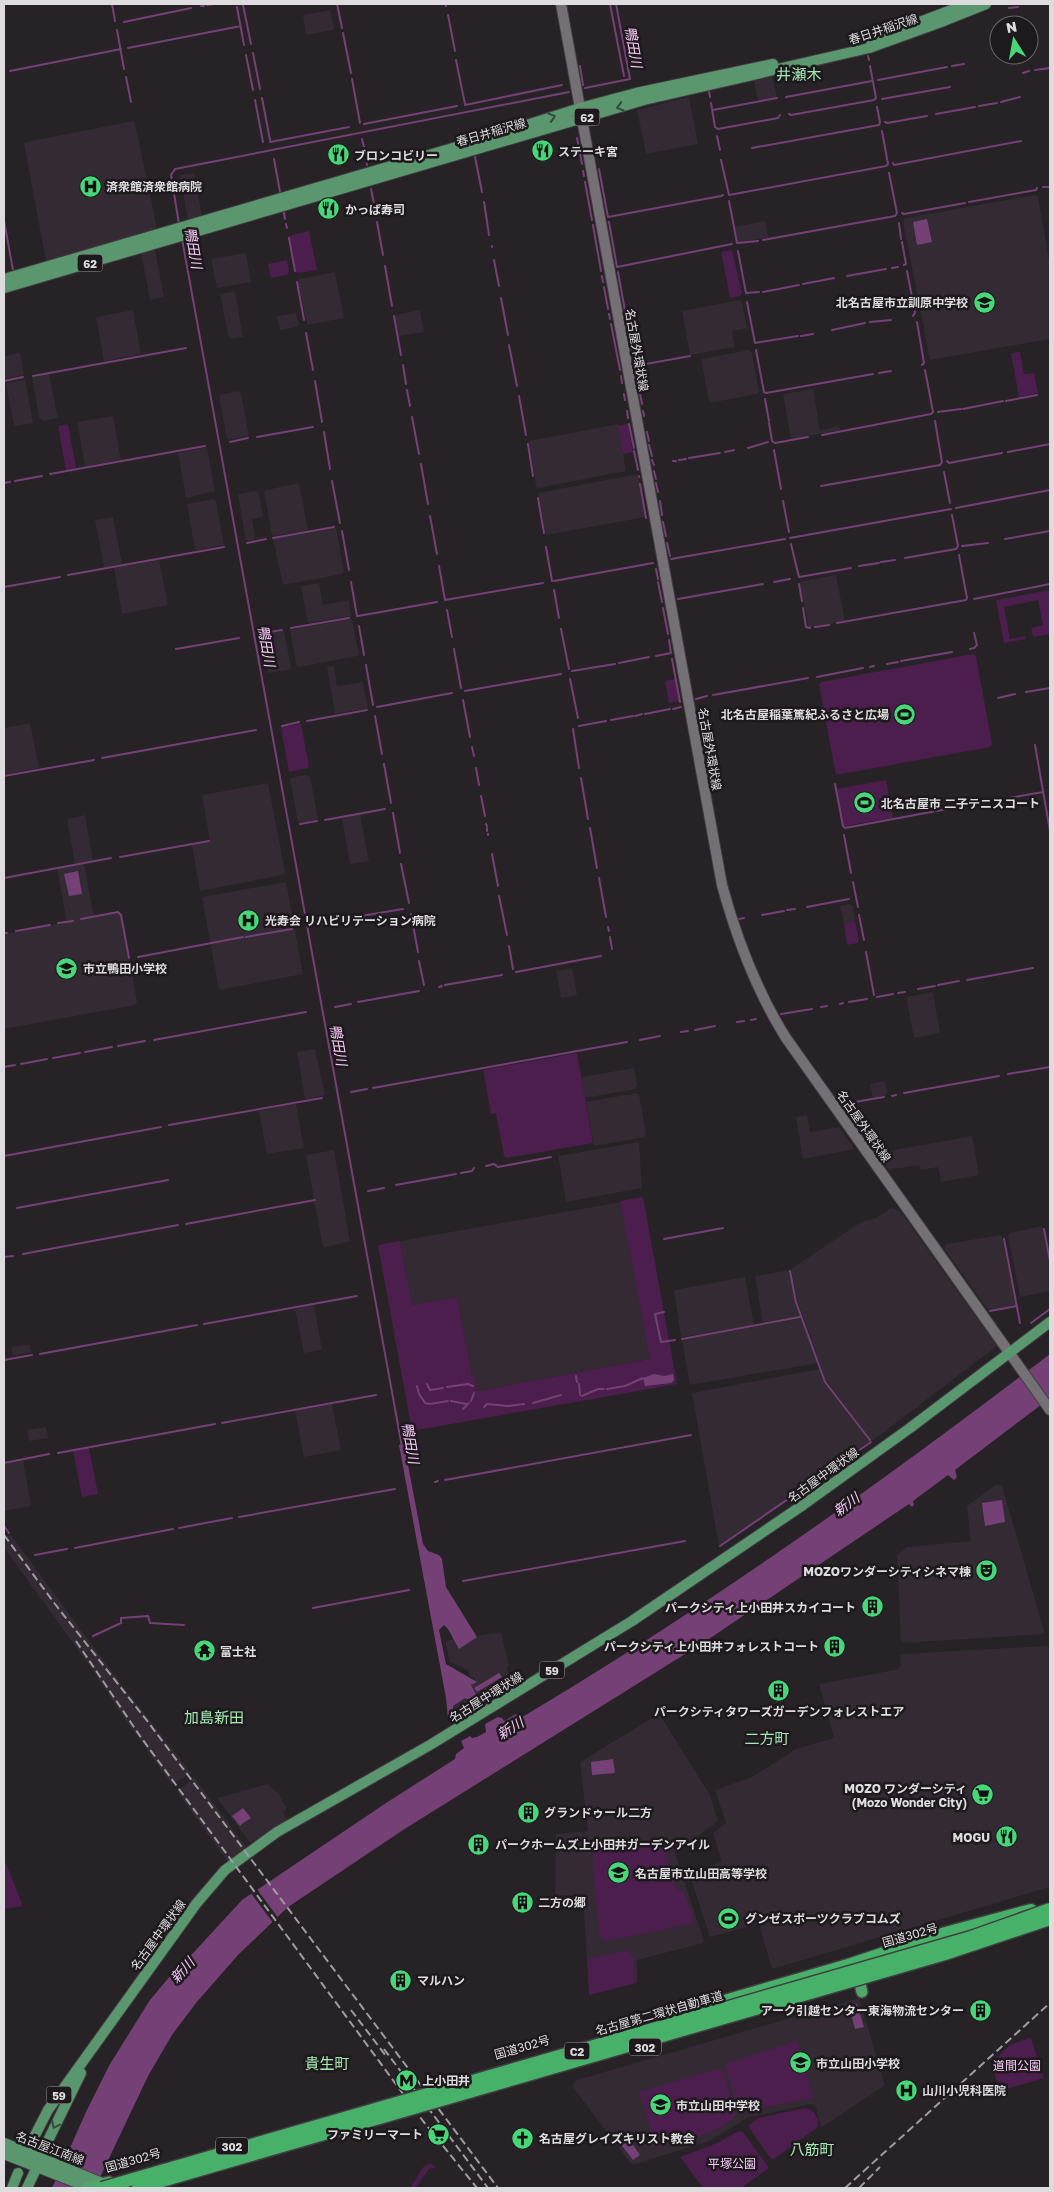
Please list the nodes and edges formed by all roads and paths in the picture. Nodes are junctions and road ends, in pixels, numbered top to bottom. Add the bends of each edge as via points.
1 (561, 4) edge
2 (967, 4) edge
3 (986, 4) edge
4 (581, 113) junction
5 (175, 233) junction
6 (4, 279) edge
7 (4, 288) edge
8 (1050, 1322) edge
9 (1012, 1355) junction
10 (1050, 1410) edge
11 (1050, 1904) edge
12 (1050, 1909) edge
13 (1050, 1922) edge
14 (874, 1959) junction
15 (858, 1964) junction
16 (857, 1988) junction
17 (688, 2014) junction
18 (92, 2050) junction
19 (4, 2143) edge
20 (31, 2143) dead end
21 (4, 2154) edge
22 (41, 2163) junction
23 (18, 2173) dead end
24 (86, 2185) edge
25 (103, 2186) edge
26 (12, 2188) edge
27 (27, 2188) edge
28 (115, 2188) edge
29 (138, 2188) edge
30 (156, 2188) edge

1 - 4 main road, 名古屋外環状線
2 - 4 main road, 春日井稲沢線 / 62 via 865,43 636,93
3 -> 4 main road, 春日井稲沢線 / 62 via 869,48
4 - 5 main road, 春日井稲沢線 / 62
4 - 9 main road, 名古屋外環状線 via 720,877 736,934 758,990 786,1038
5 - 6 main road, 春日井稲沢線 / 62
5 - 7 main road, 春日井稲沢線 / 62
8 - 9 main road, 名古屋中環状線 / 59
9 - 10 main road, 名古屋外環状線
9 - 18 main road, 名古屋中環状線 / 59 via 810,1500 632,1621 430,1746 251,1849 225,1870 196,1904
11 - 14 highway, 国道302号 / 302 via 984,1928
11 - 17 highway via 919,1941
12 - 25 highway, 名古屋第二環状自動車道 / C2, bridge via 971,1937
13 - 16 highway, 302 via 988,1946
13 - 29 highway, 名古屋第二環状自動車道 / C2, bridge
14 - 15 highway, 国道302号 / 302
14 - 16 highway via 865,1968
15 - 16 highway
15 - 17 highway, 国道302号 / 302
16 - 30 highway, 302
17 - 25 highway, 国道302号 / 302 via 318,2120
18 - 20 main road, 名古屋中環状線 / 59 via 48,2110
18 -> 22 main road
19 - 22 main road, 名古屋江南線
21 - 22 main road, 名古屋江南線
22 - 24 main road, 名古屋江南線
22 - 27 main road
23 - 26 main road
24 - 25 highway, 国道302号 / 302
25 - 28 main road

